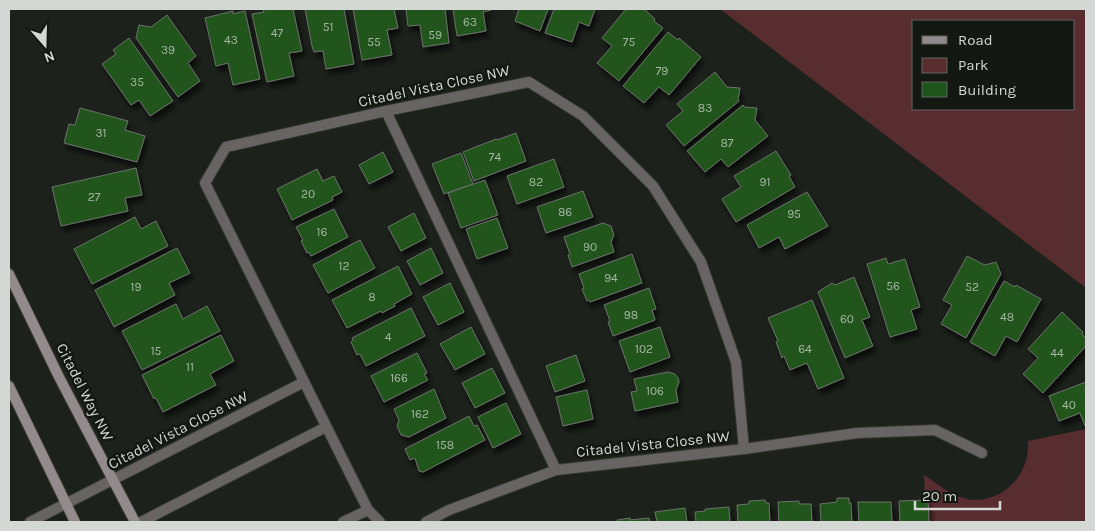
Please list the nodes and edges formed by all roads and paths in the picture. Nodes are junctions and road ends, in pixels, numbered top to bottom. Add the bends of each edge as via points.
1 (386, 111) junction
2 (9, 274) edge
3 (304, 382) junction
4 (9, 386) edge
5 (326, 427) junction
6 (744, 449) junction
7 (982, 453) dead end
8 (556, 470) junction
9 (114, 480) junction
10 (65, 504) junction
11 (368, 510) junction
12 (30, 522) edge
13 (75, 522) edge
14 (136, 522) edge
15 (141, 522) edge
16 (343, 522) edge
17 (380, 522) edge
18 (426, 522) edge

1 - 3 street, Citadel Vista Close NW via 226,147 205,183
1 - 6 street, Citadel Vista Close NW via 528,82 582,116 653,186 701,262 736,362
1 - 8 street
2 - 9 street, Citadel Way NW
3 - 5 street, Citadel Vista Close NW
3 - 9 street, Citadel Vista Close NW
4 - 10 street
5 - 11 street, Citadel Vista Close NW
5 - 15 street
6 - 7 street via 857,433 935,430
6 - 8 street, Citadel Vista Close NW
8 - 18 street, Citadel Vista Close NW via 449,510
9 - 10 street, Citadel Vista Close NW
9 - 14 street, Citadel Way NW
10 - 12 street, Citadel Vista Close NW
10 - 13 street
11 - 16 street
11 - 17 street, Citadel Vista Close NW

